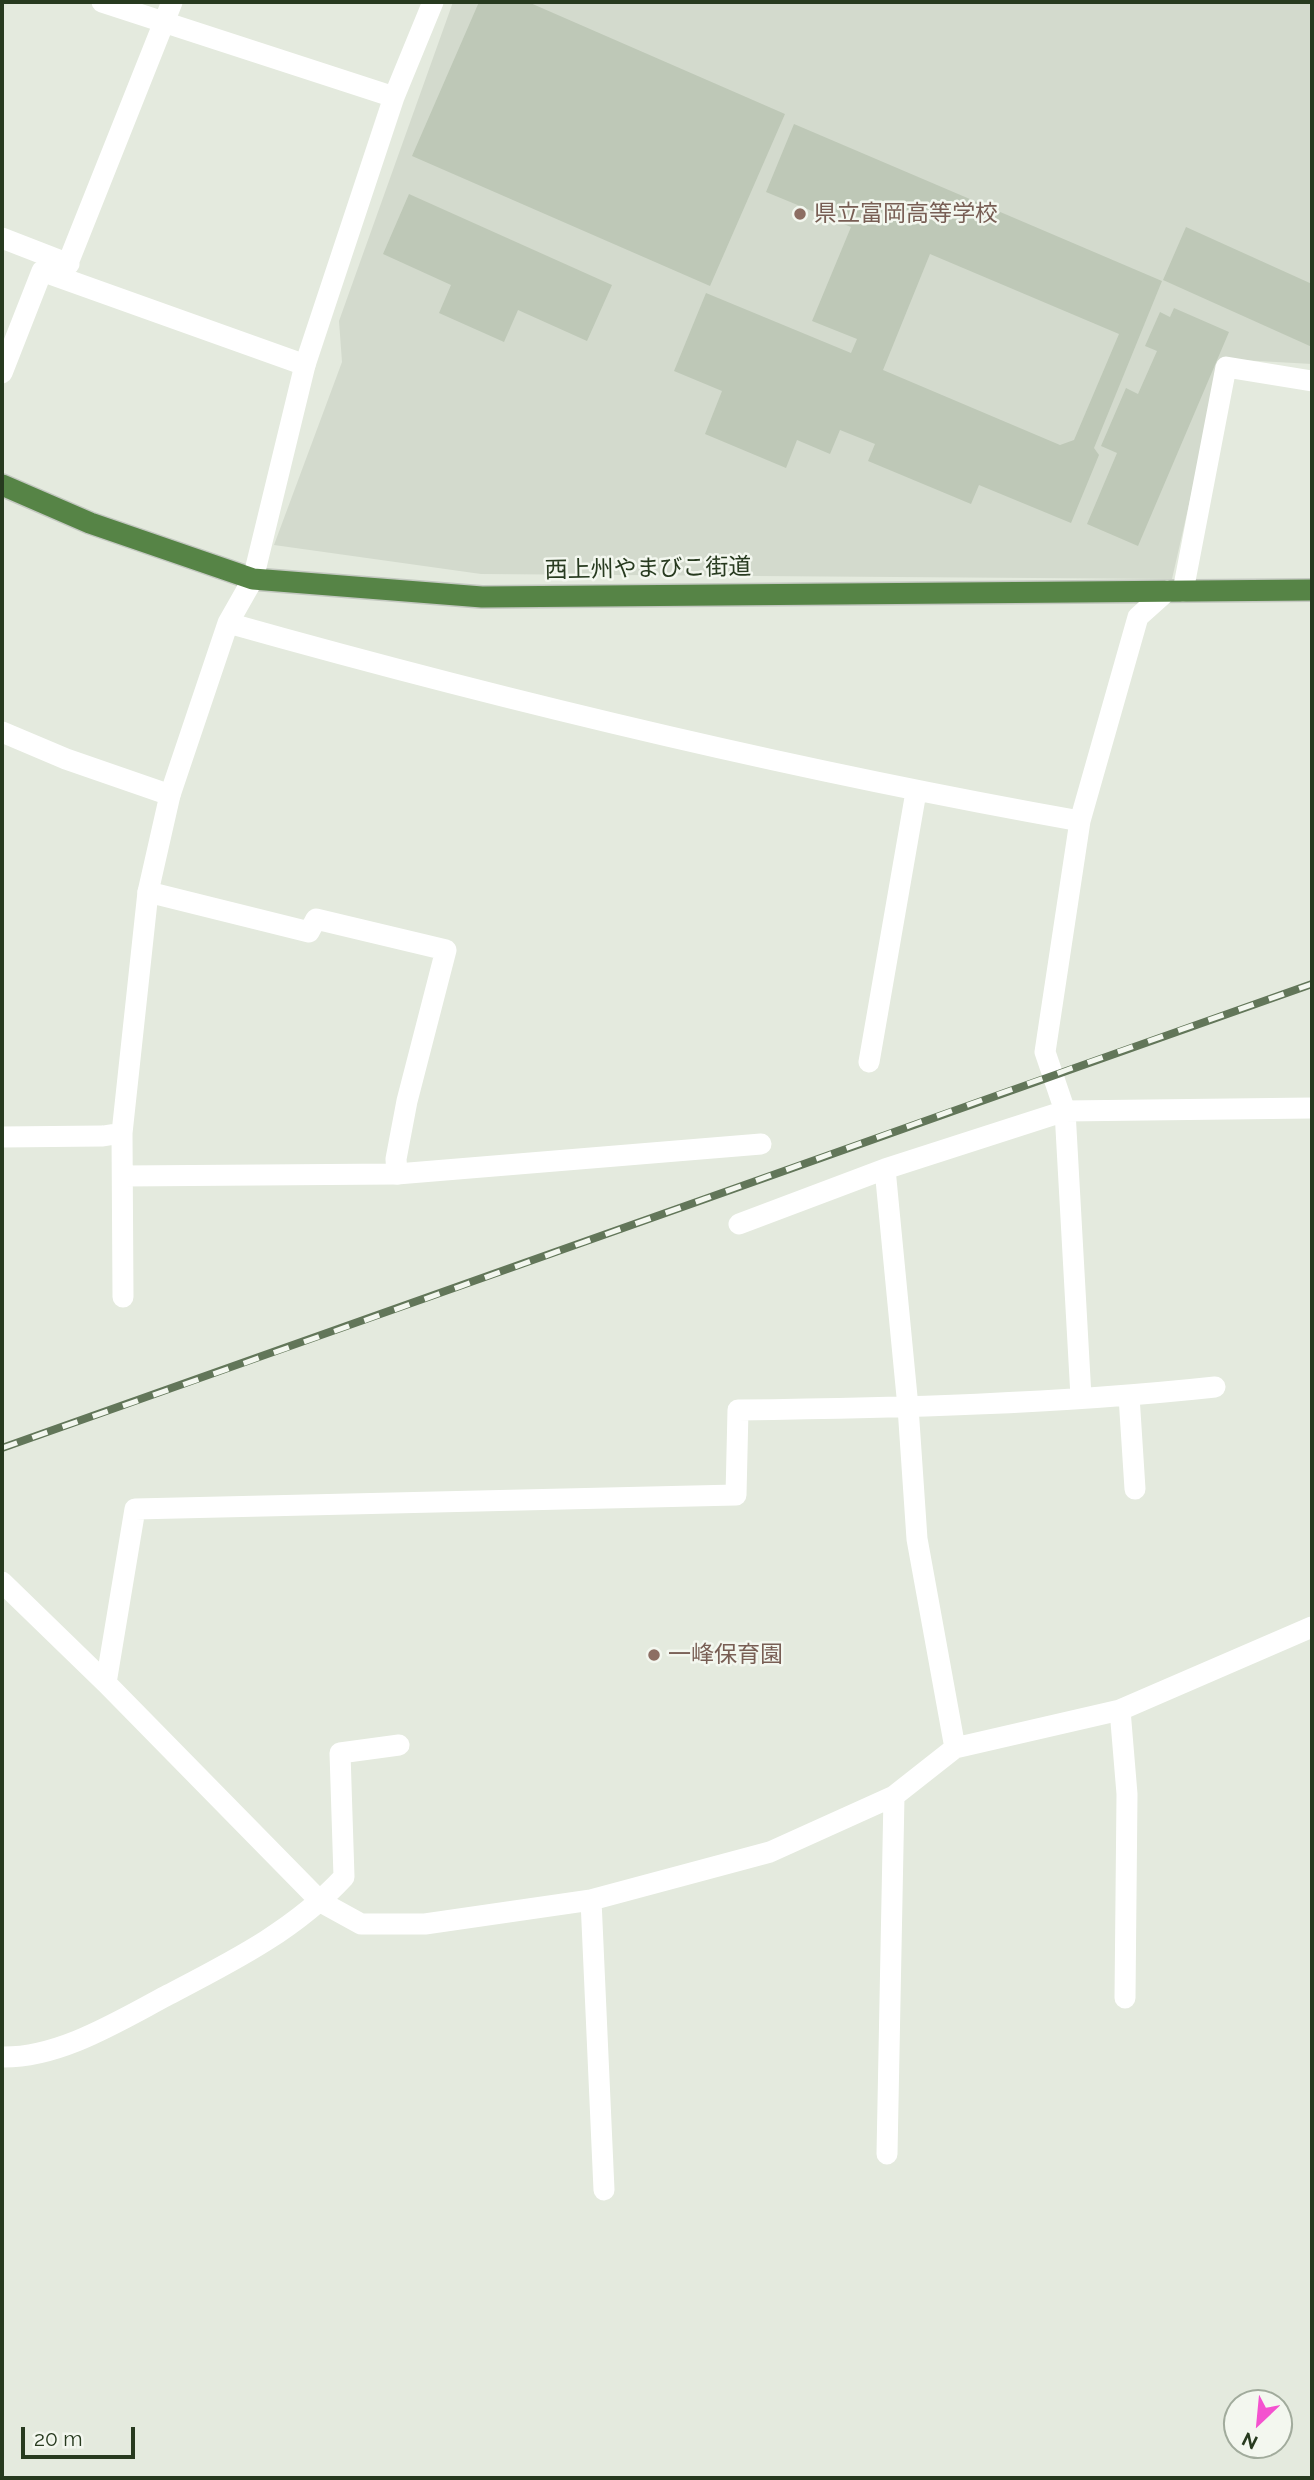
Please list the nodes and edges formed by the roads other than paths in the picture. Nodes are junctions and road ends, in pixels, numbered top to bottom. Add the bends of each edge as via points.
1 (102, 2) edge
2 (172, 2) edge
3 (433, 2) edge
4 (162, 23) junction
5 (394, 97) junction
6 (2, 238) edge
7 (66, 271) junction
8 (305, 365) junction
9 (2, 373) edge
10 (1312, 381) edge
11 (2, 485) edge
12 (253, 579) junction
13 (1312, 590) edge
14 (1175, 591) junction
15 (228, 623) junction
16 (2, 732) edge
17 (916, 792) junction
18 (170, 795) junction
19 (1080, 821) junction
20 (148, 892) junction
21 (869, 1062) dead end
22 (1312, 1108) edge
23 (1065, 1111) junction
24 (122, 1133) junction
25 (2, 1136) edge
26 (761, 1144) dead end
27 (885, 1170) junction
28 (397, 1174) junction
29 (123, 1176) junction
30 (739, 1224) dead end
31 (123, 1297) dead end
32 (1214, 1387) dead end
33 (1129, 1396) junction
34 (1081, 1397) junction
35 (908, 1407) junction
36 (1136, 1489) dead end
37 (2, 1582) edge
38 (1312, 1627) edge
39 (106, 1683) junction
40 (1119, 1710) junction
41 (400, 1745) dead end
42 (955, 1748) junction
43 (894, 1796) junction
44 (591, 1900) junction
45 (321, 1902) junction
46 (1125, 1998) dead end
47 (2, 2057) edge
48 (887, 2154) dead end
49 (604, 2190) dead end

1 - 4 street
2 - 4 street
3 - 5 street
4 - 5 street
4 - 7 street
5 - 8 street
6 - 7 street
7 - 8 street
7 - 9 street via 42,271
8 - 12 street
10 - 14 street via 1226,367
11 - 12 highway, 西上州やまびこ街道 via 90,523
12 - 14 highway, 西上州やまびこ街道 via 482,597
12 - 15 street
13 - 14 highway, 西上州やまびこ街道
14 - 19 street via 1138,617
15 - 17 street via 427,679
15 - 18 street
16 - 18 street
17 - 19 street
17 - 21 street
18 - 20 street
19 - 23 street via 1045,1052
20 - 24 street
20 - 28 street via 309,932 316,919 446,950 407,1101
22 - 23 street
23 - 27 street
23 - 34 street
24 - 25 street
24 - 29 street
26 - 28 street
27 - 30 street
27 - 35 street
28 - 29 street
29 - 31 street
32 - 33 street
33 - 34 street
33 - 36 street
34 - 35 street
35 - 39 street via 738,1410 736,1494 135,1509
35 - 42 street via 917,1539
37 - 39 street
38 - 40 street
39 - 45 street
40 - 42 street
40 - 46 street via 1127,1794
41 - 45 street via 340,1753 344,1877
42 - 43 street
43 - 44 street via 770,1852
43 - 48 street
44 - 45 street via 425,1924 360,1924
44 - 49 street
45 - 47 street via 265,1944 79,2042

